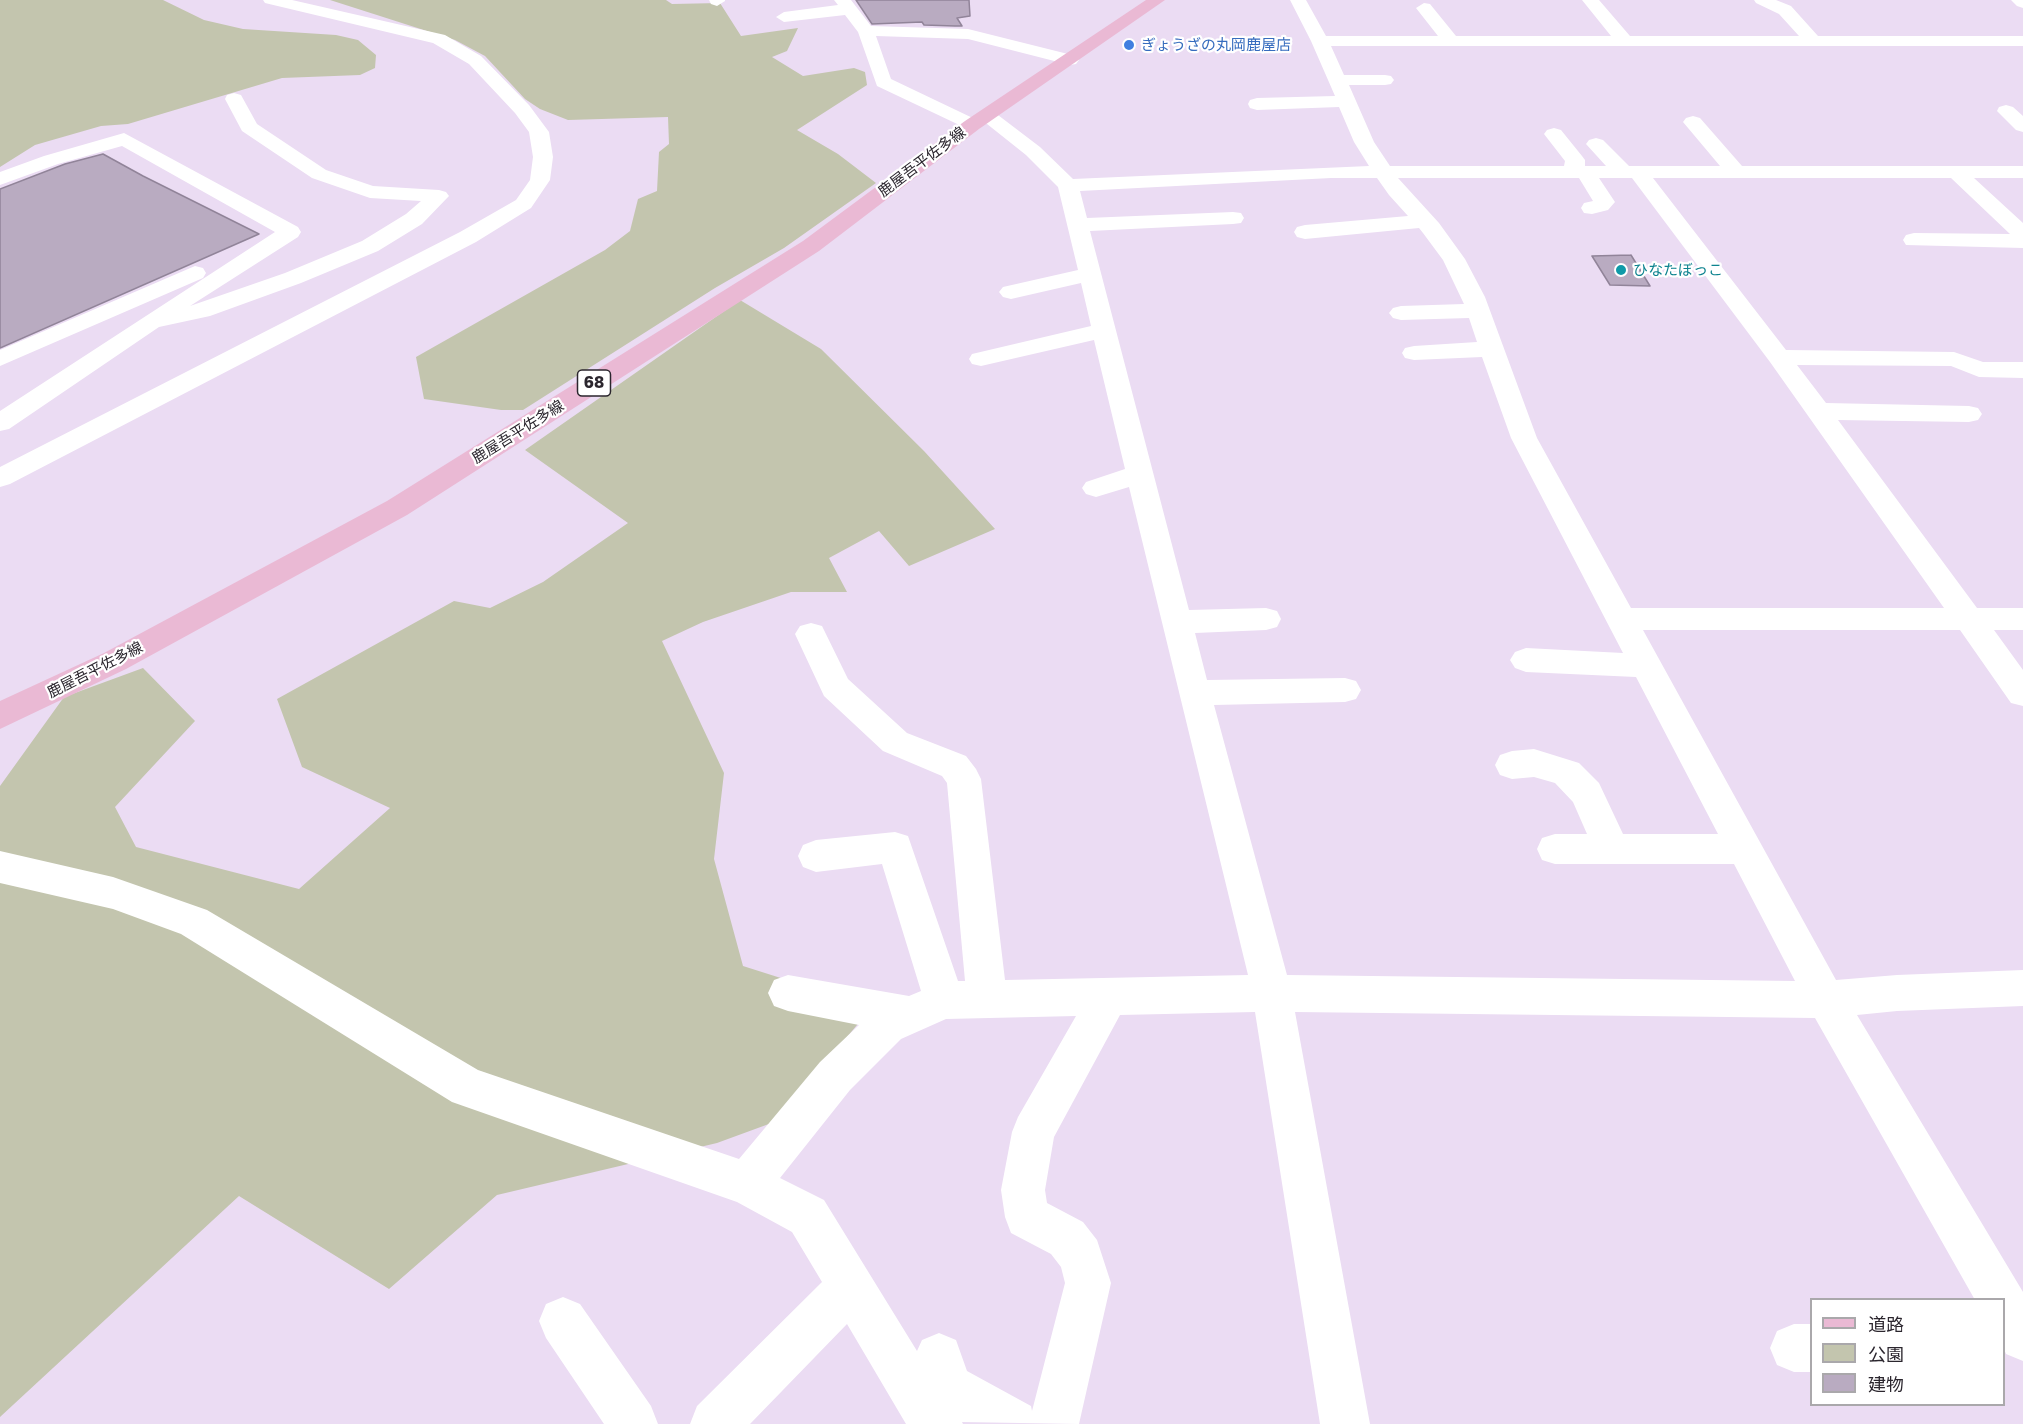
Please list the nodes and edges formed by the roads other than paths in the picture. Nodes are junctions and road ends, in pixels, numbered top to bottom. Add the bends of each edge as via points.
1 (271, 0) edge
2 (1157, 0) edge
3 (1298, 0) edge
4 (1590, 0) edge
5 (1762, 0) edge
6 (2019, 0) edge
7 (2023, 3) edge
8 (845, 5) edge
9 (1424, 8) dead end
10 (784, 16) dead end
11 (1530, 23) dead end
12 (1768, 27) dead end
13 (866, 32) junction
14 (1320, 41) junction
15 (1451, 41) junction
16 (1543, 41) junction
17 (1625, 41) junction
18 (1785, 41) junction
19 (1813, 41) junction
20 (2023, 41) edge
21 (1805, 58) dead end
22 (1070, 60) junction
23 (1336, 80) junction
24 (1385, 80) dead end
25 (234, 99) dead end
26 (1346, 101) junction
27 (1257, 104) dead end
28 (2006, 111) dead end
29 (980, 121) junction
30 (1693, 122) dead end
31 (2023, 126) edge
32 (1554, 134) dead end
33 (1596, 144) dead end
34 (1382, 171) junction
35 (1579, 172) junction
36 (1631, 172) junction
37 (1736, 172) junction
38 (1956, 172) junction
39 (2023, 172) edge
40 (0, 179) edge
41 (1068, 185) junction
42 (1592, 208) dead end
43 (1233, 218) dead end
44 (1424, 221) junction
45 (1078, 225) junction
46 (290, 232) junction
47 (1305, 232) dead end
48 (2023, 234) edge
49 (1914, 240) dead end
50 (2023, 241) edge
51 (1090, 274) junction
52 (1011, 292) dead end
53 (1478, 311) junction
54 (1401, 313) dead end
55 (151, 322) junction
56 (1104, 330) junction
57 (1492, 350) junction
58 (1414, 354) dead end
59 (1779, 357) junction
60 (0, 359) edge
61 (981, 359) dead end
62 (2023, 370) edge
63 (1818, 411) junction
64 (1969, 414) dead end
65 (0, 423) edge
66 (1139, 474) junction
67 (0, 478) edge
68 (1096, 488) dead end
69 (1623, 619) junction
70 (2023, 619) edge
71 (1266, 620) dead end
72 (1971, 620) junction
73 (1177, 622) junction
74 (812, 634) dead end
75 (1526, 660) dead end
76 (1648, 666) junction
77 (1346, 690) dead end
78 (1194, 693) junction
79 (2023, 694) edge
80 (0, 716) edge
81 (1512, 765) dead end
82 (1555, 849) dead end
83 (1612, 849) junction
84 (1746, 849) junction
85 (816, 856) dead end
86 (0, 867) edge
87 (2023, 988) edge
88 (788, 993) dead end
89 (1272, 993) junction
90 (1109, 996) junction
91 (987, 999) junction
92 (1826, 1000) junction
93 (927, 1007) junction
94 (747, 1184) junction
95 (851, 1286) junction
96 (2000, 1298) edge
97 (2005, 1306) edge
98 (563, 1321) dead end
99 (2023, 1337) edge
100 (2005, 1346) edge
101 (2023, 1346) edge
102 (939, 1357) dead end
103 (633, 1424) edge
104 (715, 1424) edge
105 (938, 1424) edge
106 (1013, 1424) edge
107 (1054, 1424) edge
108 (1345, 1424) edge

1 - 67 street via 439,39 475,60 539,132 543,157 540,180 524,204 468,237
2 - 22 main road, 鹿屋吾平佐多線 / 68
3 - 14 street
4 - 17 street
5 - 19 street via 1785,10
6 - 7 street
8 - 10 street
8 - 13 street
9 - 15 street
11 - 16 street
12 - 18 street
13 - 22 street via 968,34
13 - 29 street via 883,82
14 - 15 street
14 - 23 street
15 - 16 street
16 - 17 street
17 - 18 street
18 - 19 street
18 - 21 street
19 - 20 street
22 - 29 main road, 鹿屋吾平佐多線 / 68
23 - 24 street
23 - 26 street
25 - 55 street via 249,127 319,174 370,192 439,196 414,219 370,246 202,311
26 - 27 street
26 - 34 street
28 - 31 street
29 - 41 street via 1033,151
29 - 80 main road, 鹿屋吾平佐多線 / 68 via 811,246 398,508 115,661
30 - 37 street
32 - 35 street via 1575,160
33 - 36 street
34 - 35 street via 1520,163
34 - 41 street
34 - 44 street via 1395,192
35 - 36 street
35 - 42 street via 1604,202
36 - 37 street
36 - 59 street
37 - 38 street
38 - 39 street
38 - 48 street
40 - 46 street via 124,139
41 - 45 street
43 - 45 street
44 - 47 street
44 - 53 street via 1454,258
45 - 51 street
46 - 55 street
46 - 60 street
49 - 50 street
51 - 52 street
51 - 56 street
53 - 54 street
53 - 57 street
55 - 65 street
56 - 61 street
56 - 66 street
57 - 58 street
57 - 69 street via 1524,438
59 - 62 street via 1954,359 1979,369
59 - 63 street
63 - 64 street
63 - 72 street
66 - 68 street
66 - 73 street
69 - 72 street
69 - 76 street
70 - 72 street
71 - 73 street
72 - 79 street
73 - 78 street
74 - 91 street via 835,687 895,742 954,766 964,779
75 - 76 street
76 - 84 street
77 - 78 street
78 - 89 street
81 - 83 street via 1534,763 1567,773 1587,793
82 - 83 street
83 - 84 street
84 - 92 street
85 - 93 street via 895,847
86 - 94 street via 113,893 194,922 467,1087
87 - 92 street
88 - 93 street
89 - 90 street
89 - 92 street
89 - 108 street
90 - 91 street
90 - 107 street via 1034,1132 1023,1190 1027,1217 1067,1238 1081,1256 1088,1283
91 - 93 street
92 - 96 street
93 - 94 street via 887,1025 836,1077
94 - 95 street via 808,1216
95 - 104 street
95 - 105 street
97 - 99 street
98 - 103 street
100 - 101 street
102 - 106 street via 950,1388

